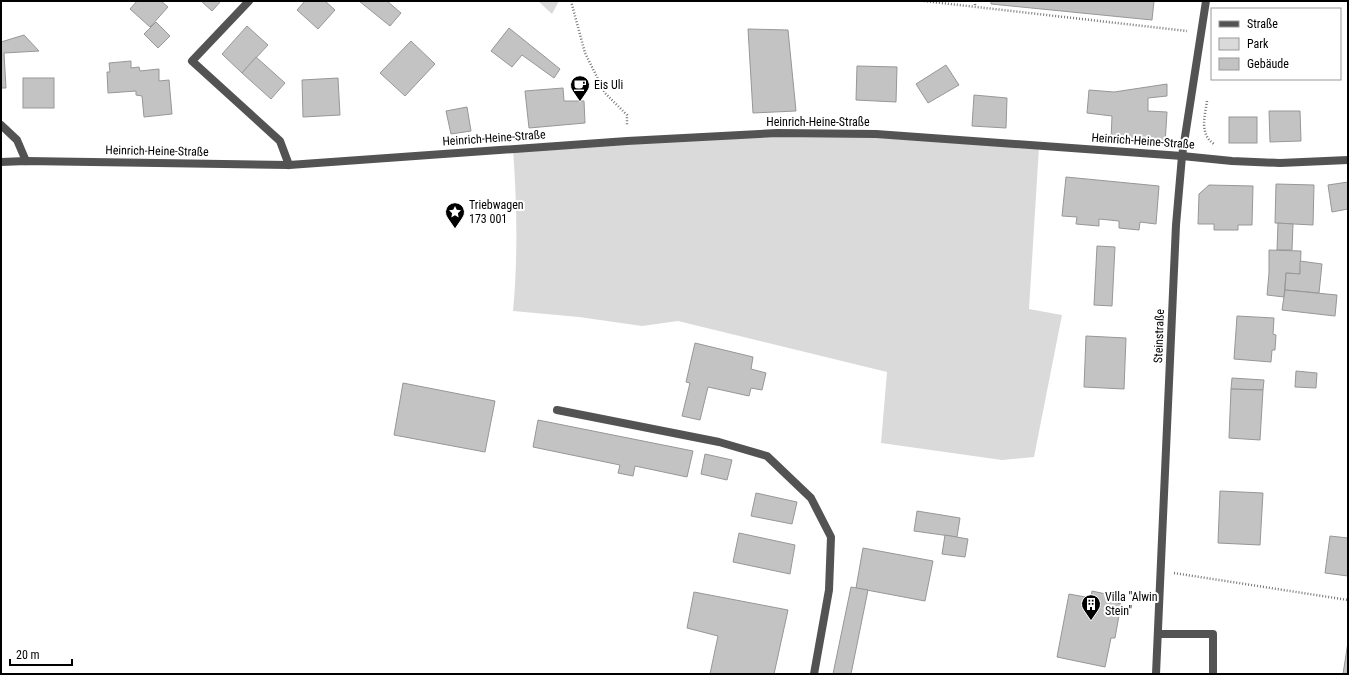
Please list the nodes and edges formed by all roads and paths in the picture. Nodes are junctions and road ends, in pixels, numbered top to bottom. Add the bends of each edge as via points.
1 (249, 1) edge
2 (571, 1) edge
3 (924, 1) edge
4 (975, 1) edge
5 (1206, 1) edge
6 (976, 7) junction
7 (1201, 33) junction
8 (1207, 99) dead end
9 (1, 125) edge
10 (627, 141) junction
11 (1216, 145) dead end
12 (1182, 156) junction
13 (1348, 160) edge
14 (26, 161) junction
15 (1, 162) edge
16 (288, 165) junction
17 (557, 410) dead end
18 (1161, 571) junction
19 (1348, 600) edge
20 (1158, 634) junction
21 (814, 674) edge
22 (1156, 674) edge
23 (1213, 674) edge

1 - 16 street via 192,62 280,141
2 - 10 path via 585,53 605,93 627,115
3 - 6 path
4 - 6 path
5 - 7 street, Steinstraße
6 - 7 path
7 - 12 street, Steinstraße
8 - 11 path via 1204,128 1210,141
9 - 14 street via 17,140
10 - 12 street, Heinrich-Heine-Straße via 777,133 876,134
10 - 16 street, Heinrich-Heine-Straße
12 - 13 street, Heinrich-Heine-Straße via 1232,162
12 - 18 street, Steinstraße via 1176,232
14 - 15 street, Heinrich-Heine-Straße
14 - 16 street, Heinrich-Heine-Straße
17 - 21 street via 719,442 767,456 811,498 831,536 829,590
18 - 19 path
18 - 20 street, Steinstraße
20 - 22 street, Steinstraße
20 - 23 street via 1213,634

